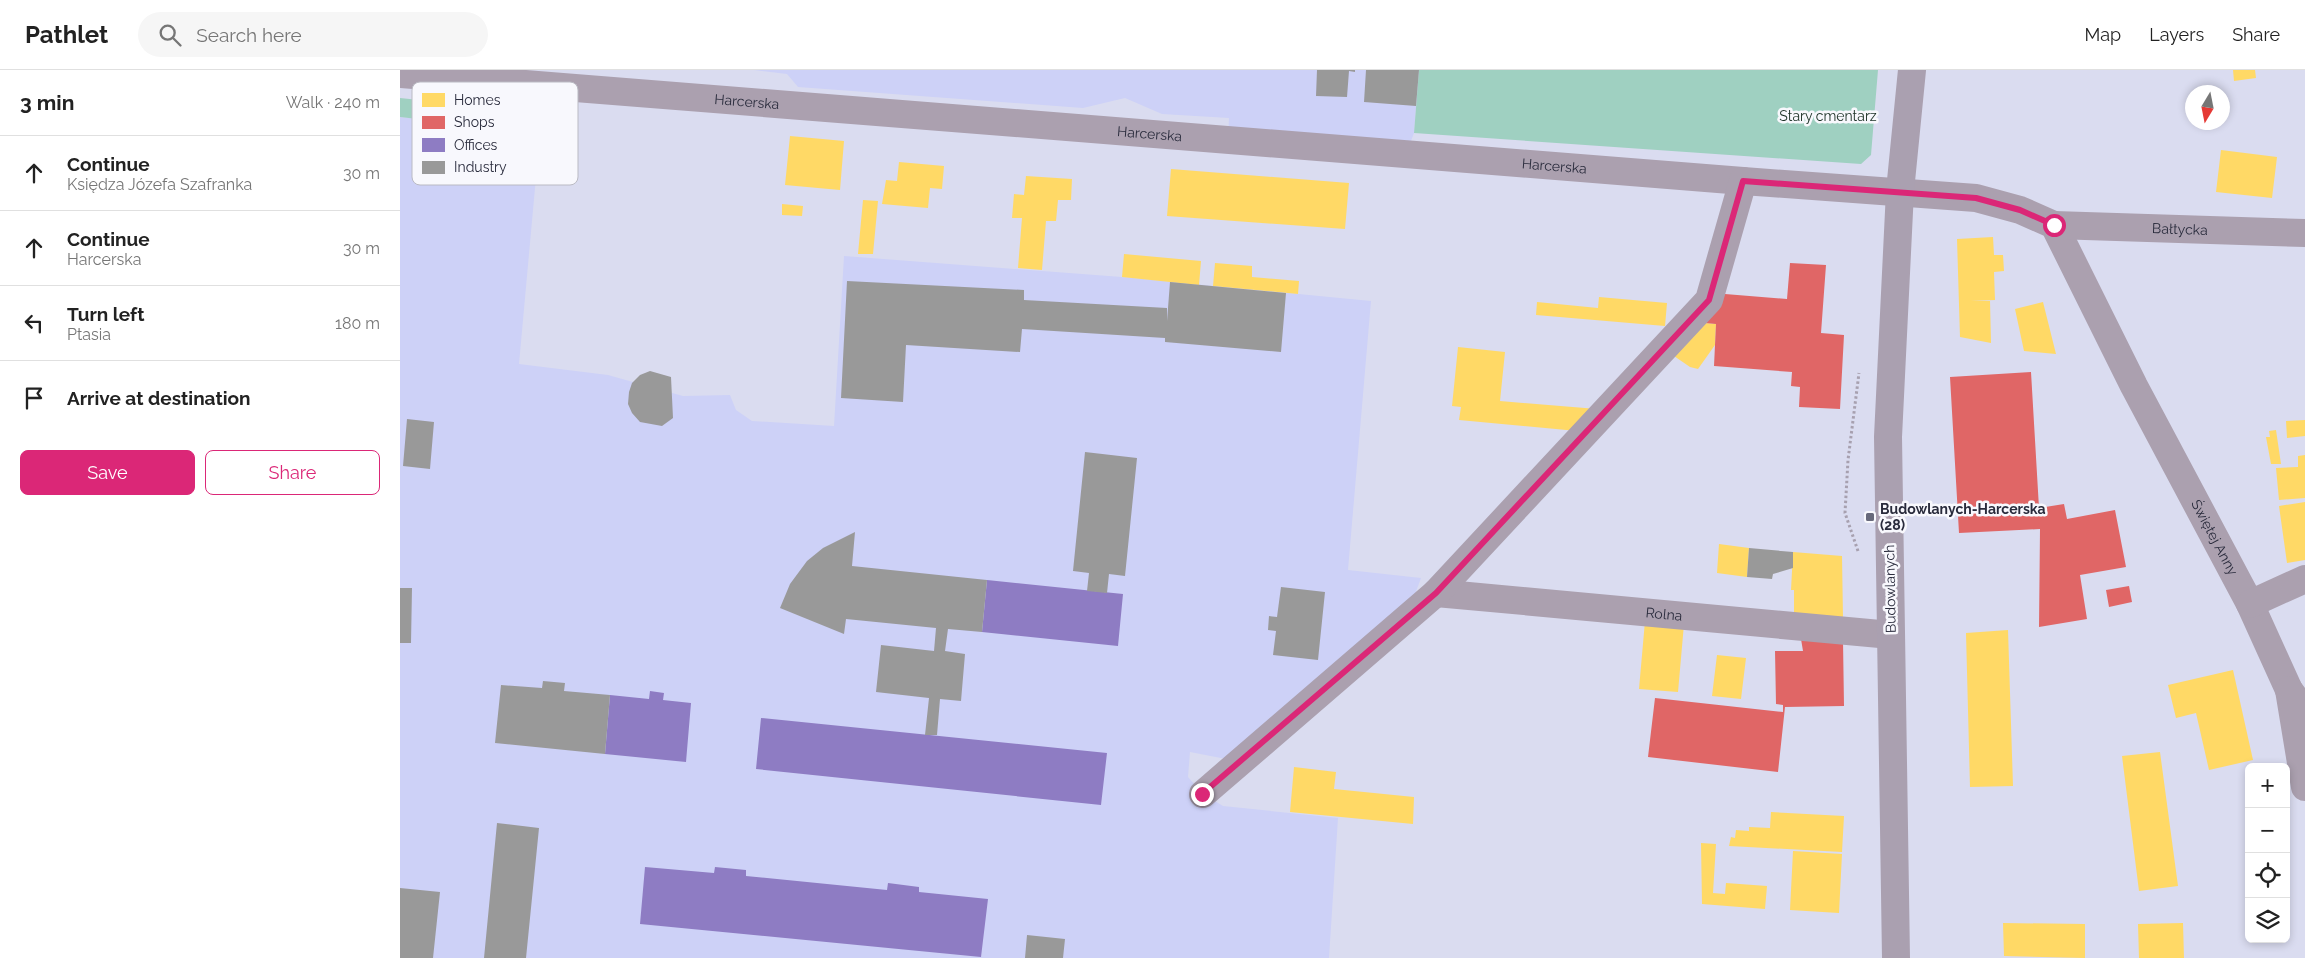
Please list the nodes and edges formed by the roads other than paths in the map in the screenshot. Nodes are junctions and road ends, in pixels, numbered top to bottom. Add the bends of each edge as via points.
1 (1912, 70) edge
2 (400, 74) edge
3 (500, 82) edge
4 (578, 88) edge
5 (1743, 181) junction
6 (1900, 191) junction
7 (2054, 225) junction
8 (2305, 233) edge
9 (2305, 579) edge
10 (1436, 593) junction
11 (2250, 604) junction
12 (1891, 635) junction
13 (2297, 701) edge
14 (2305, 787) edge
15 (1202, 794) dead end
16 (1896, 958) edge

1 - 6 main road, Budowlanych
2 - 3 street, Harcerska
4 - 5 street, Harcerska
5 - 6 street, Harcerska
5 - 10 street via 1709,300
6 - 7 street, Harcerska via 1976,198 2020,210
6 - 12 main road, Budowlanych via 1888,437
7 - 8 street, Bałtycka
7 - 11 street, Świętej Anny via 2134,386
9 - 11 street
10 - 12 street, Rolna
10 - 15 street
11 - 13 street, Świętej Anny
12 - 16 main road, Budowlanych
13 - 14 street, Świętej Anny

